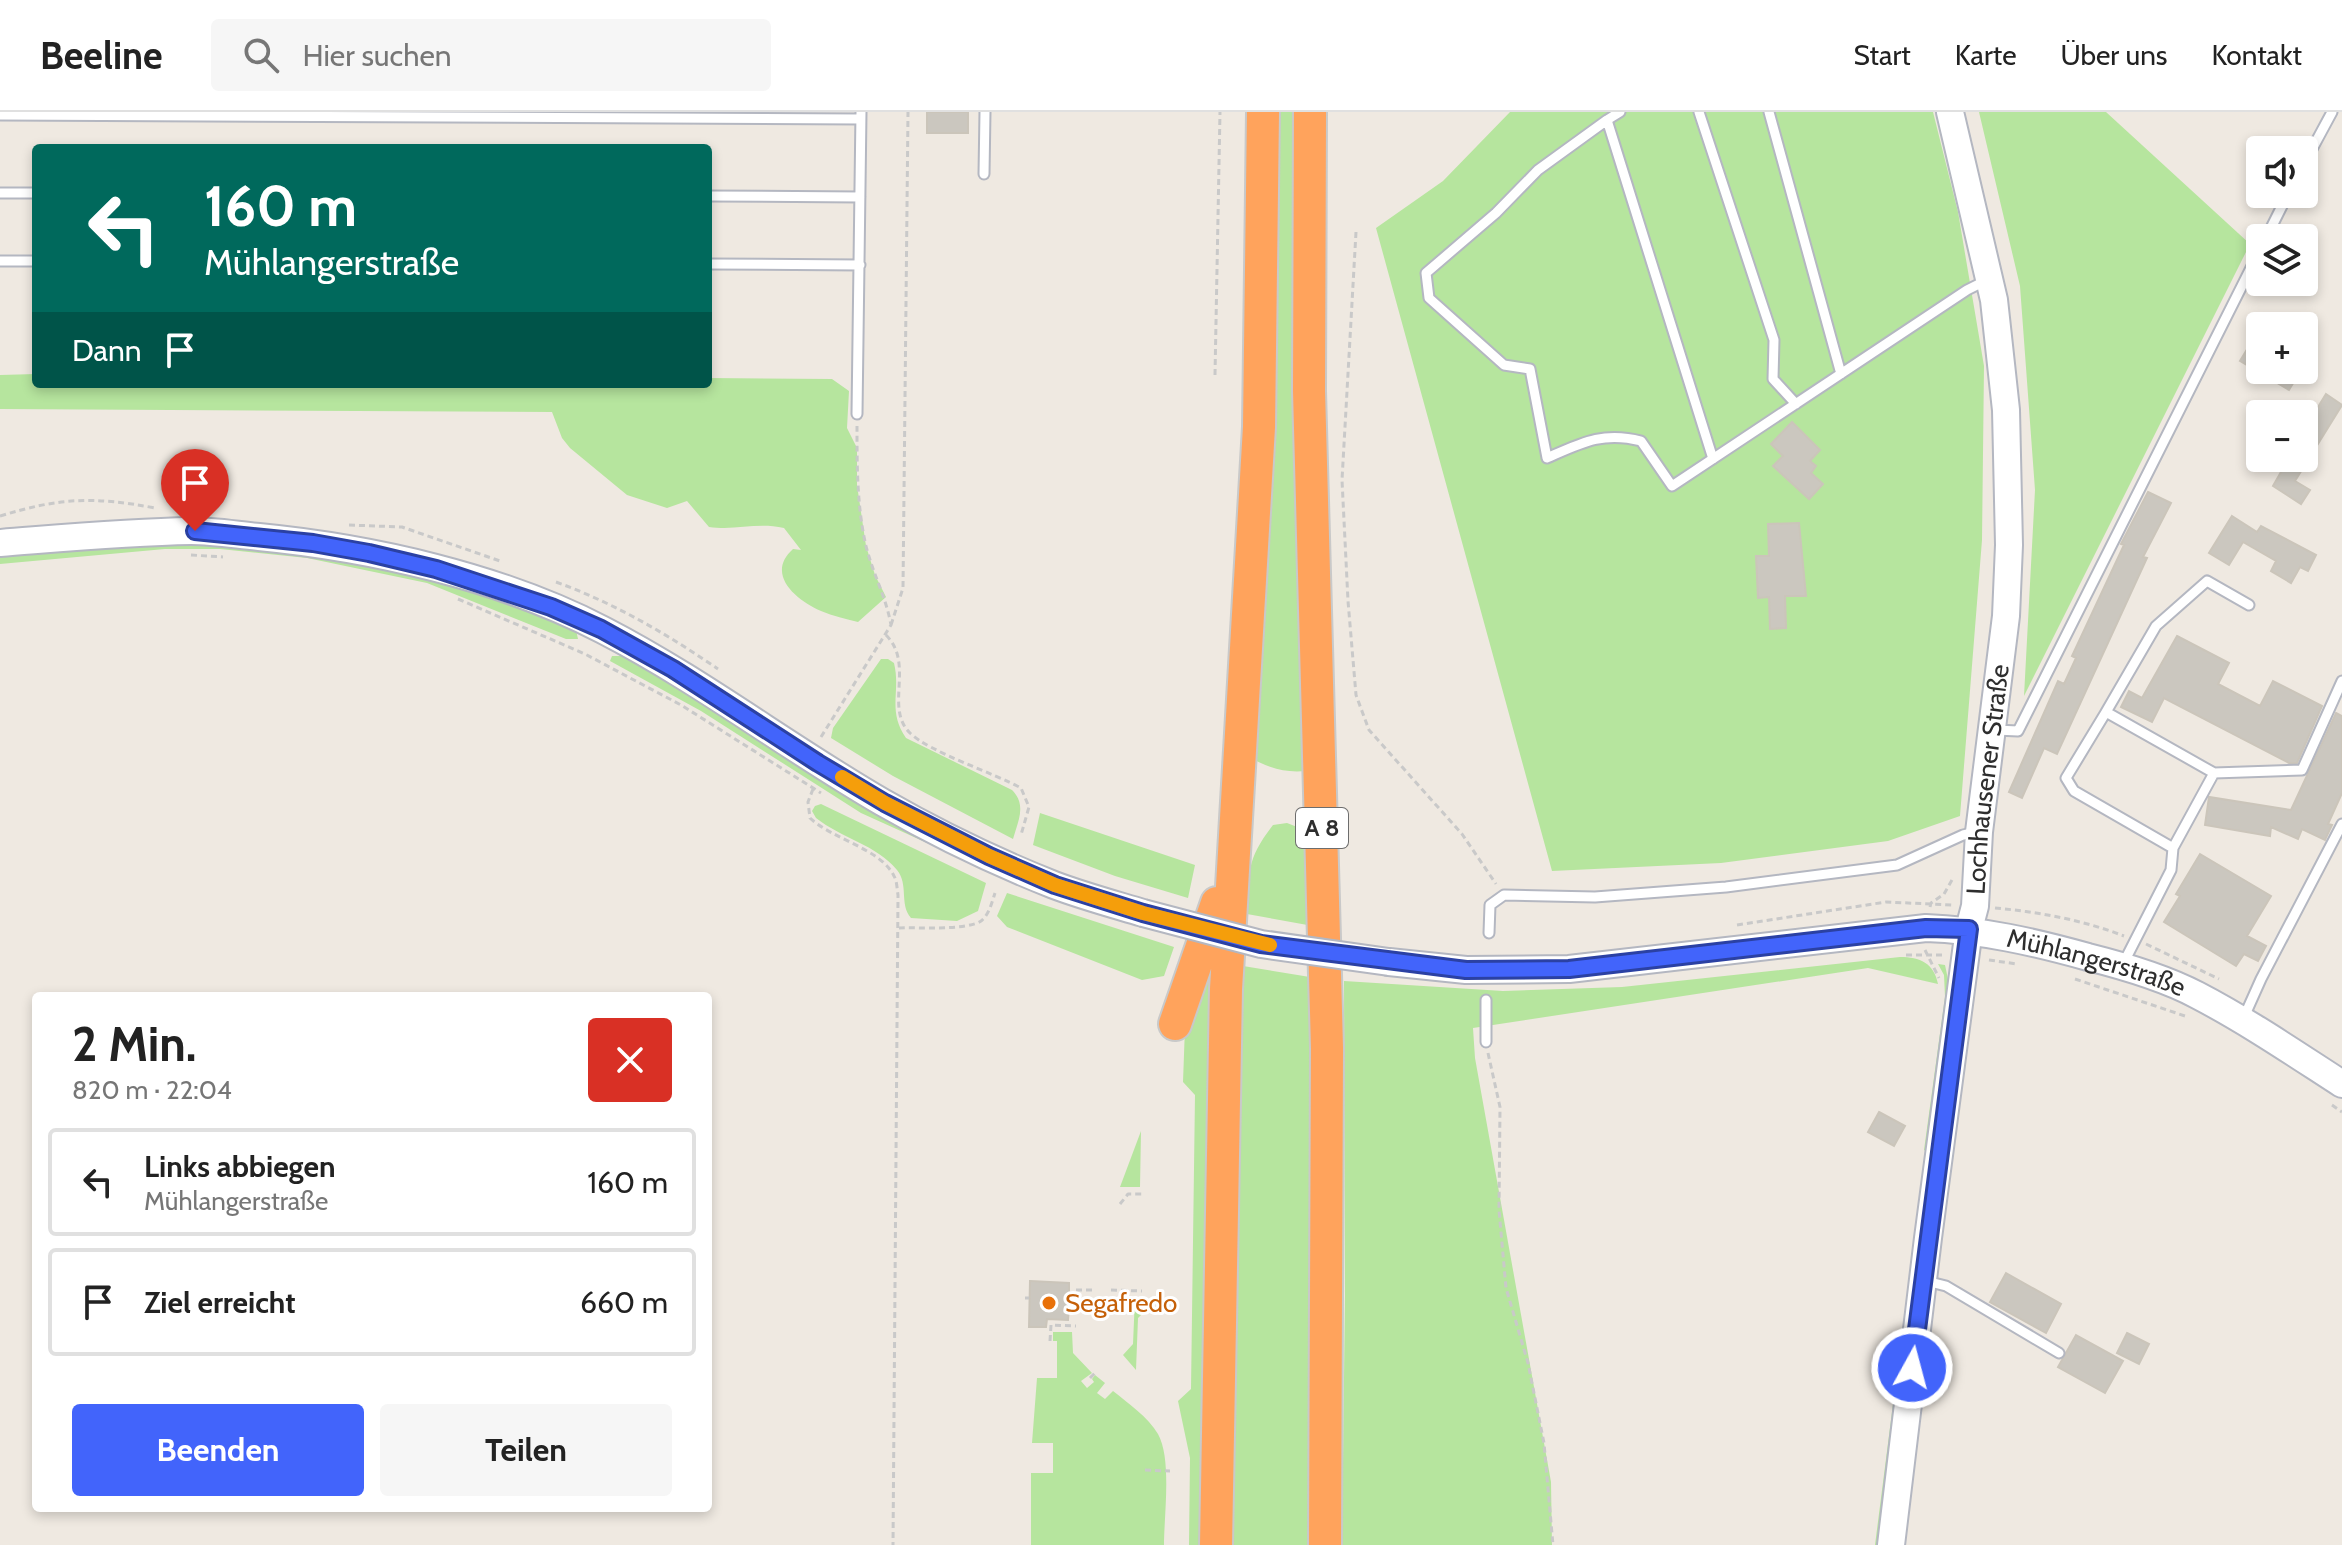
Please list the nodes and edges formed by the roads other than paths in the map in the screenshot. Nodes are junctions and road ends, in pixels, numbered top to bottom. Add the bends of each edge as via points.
1 (985, 112) edge
2 (1263, 112) edge
3 (1310, 112) edge
4 (1620, 112) edge
5 (1699, 112) edge
6 (1769, 112) edge
7 (1950, 112) edge
8 (2332, 112) edge
9 (0, 115) edge
10 (861, 116) edge
11 (1607, 120) junction
12 (2318, 138) edge
13 (984, 174) dead end
14 (0, 193) edge
15 (32, 193) edge
16 (712, 196) edge
17 (860, 197) junction
18 (0, 261) edge
19 (32, 261) edge
20 (712, 264) edge
21 (860, 265) junction
22 (2246, 278) edge
23 (1988, 280) junction
24 (1841, 374) junction
25 (1796, 404) junction
26 (857, 414) road end
27 (1713, 459) junction
28 (0, 543) edge
29 (2249, 605) dead end
30 (2342, 681) edge
31 (2106, 712) junction
32 (1992, 730) junction
33 (2214, 773) junction
34 (2342, 824) edge
35 (1971, 833) junction
36 (2173, 848) junction
37 (1233, 859) junction
38 (1972, 918) junction
39 (1489, 933) dead end
40 (2122, 966) junction
41 (1486, 1000) dead end
42 (2243, 1021) junction
43 (1175, 1024) dead end
44 (1486, 1042) road end
45 (2336, 1094) edge
46 (1923, 1280) junction
47 (2059, 1353) dead end
48 (1216, 1545) edge
49 (1325, 1545) edge
50 (1891, 1545) edge

1 - 13 lane
2 - 37 highway via 1259,427
3 - 49 highway, A 8 via 1309,391 1327,1048
4 - 11 lane
5 - 25 lane via 1774,340 1773,379
6 - 24 lane
7 - 23 main road, Lochhausener Straße
8 - 12 lane
9 - 10 lane
10 - 17 lane
11 - 27 lane
11 - 27 lane via 1538,170 1426,273 1429,298 1504,365 1530,369 1547,458 1592,439 1621,435 1641,441 1672,486
14 - 15 lane
16 - 17 lane
17 - 21 lane
18 - 19 lane
20 - 21 lane
21 - 26 lane
22 - 32 lane via 2018,731
23 - 24 lane
23 - 32 main road, Lochhausener Straße via 2006,410 2009,545
24 - 25 lane
25 - 27 lane
28 - 38 main road, Mühlangerstraße, bridge via 195,531 341,548 493,587 625,642 885,803 989,856 1055,885 1261,944 1466,970 1569,969 1927,928
29 - 31 lane via 2207,581 2156,626
30 - 33 lane via 2302,770
31 - 33 lane
31 - 36 lane via 2066,778 2074,791
32 - 35 main road, Lochhausener Straße
33 - 36 lane
34 - 42 lane
35 - 38 main road, Lochhausener Straße
35 - 39 lane via 1897,865 1595,897 1504,895 1490,905
36 - 40 lane via 2171,870
37 - 43 highway
37 - 48 highway via 1225,1005
38 - 40 main road, Mühlangerstraße via 2039,944
38 - 46 main road, Lochhausener Straße
40 - 42 main road, Mühlangerstraße via 2194,993
41 - 44 lane
42 - 45 main road, Mühlangerstraße
46 - 47 lane via 1946,1286
46 - 50 main road, Lochhausener Straße

